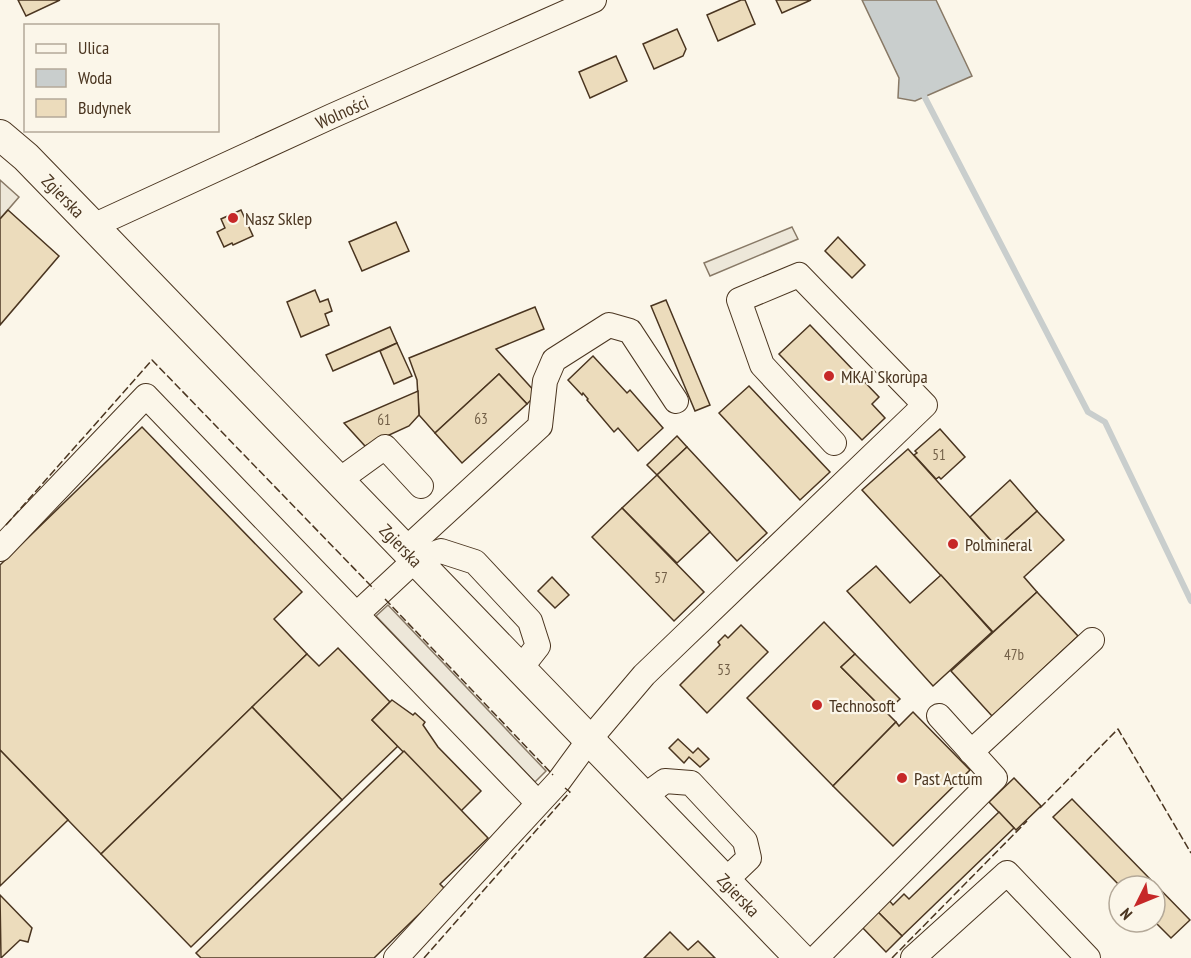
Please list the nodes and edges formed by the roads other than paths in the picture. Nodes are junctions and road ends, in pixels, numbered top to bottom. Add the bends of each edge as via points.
1 (594, 0) edge
2 (0, 135) edge
3 (93, 226) junction
4 (676, 401) dead end
5 (834, 443) dead end
6 (338, 481) junction
7 (422, 486) dead end
8 (0, 549) edge
9 (410, 555) junction
10 (357, 614) junction
11 (1092, 640) dead end
12 (520, 669) junction
13 (939, 716) dead end
14 (589, 740) junction
15 (971, 752) junction
16 (644, 796) junction
17 (538, 803) junction
18 (725, 881) junction
19 (396, 958) edge
20 (800, 958) edge
21 (816, 958) edge
22 (913, 958) edge
23 (1088, 958) edge

1 - 3 street, Wolności
2 - 3 main road, Zgierska
3 - 6 main road, Zgierska
4 - 9 street via 630,332 609,325 554,360 545,381 540,426
5 - 14 street via 762,365 739,300 799,275 925,405 644,675
6 - 7 street via 385,447
6 - 9 main road, Zgierska
8 - 10 street via 146,396
9 - 10 street
9 - 12 main road, Zgierska
9 - 12 street via 441,551 475,562 530,621 538,646
10 - 17 street
11 - 15 street
12 - 14 main road, Zgierska
13 - 15 street
14 - 16 main road, Zgierska
14 - 17 street
15 - 21 street via 995,778
16 - 18 main road, Zgierska
16 - 18 street via 665,781 691,783 745,841 750,858
17 - 19 street
18 - 20 main road, Zgierska
22 - 23 street via 1007,873

